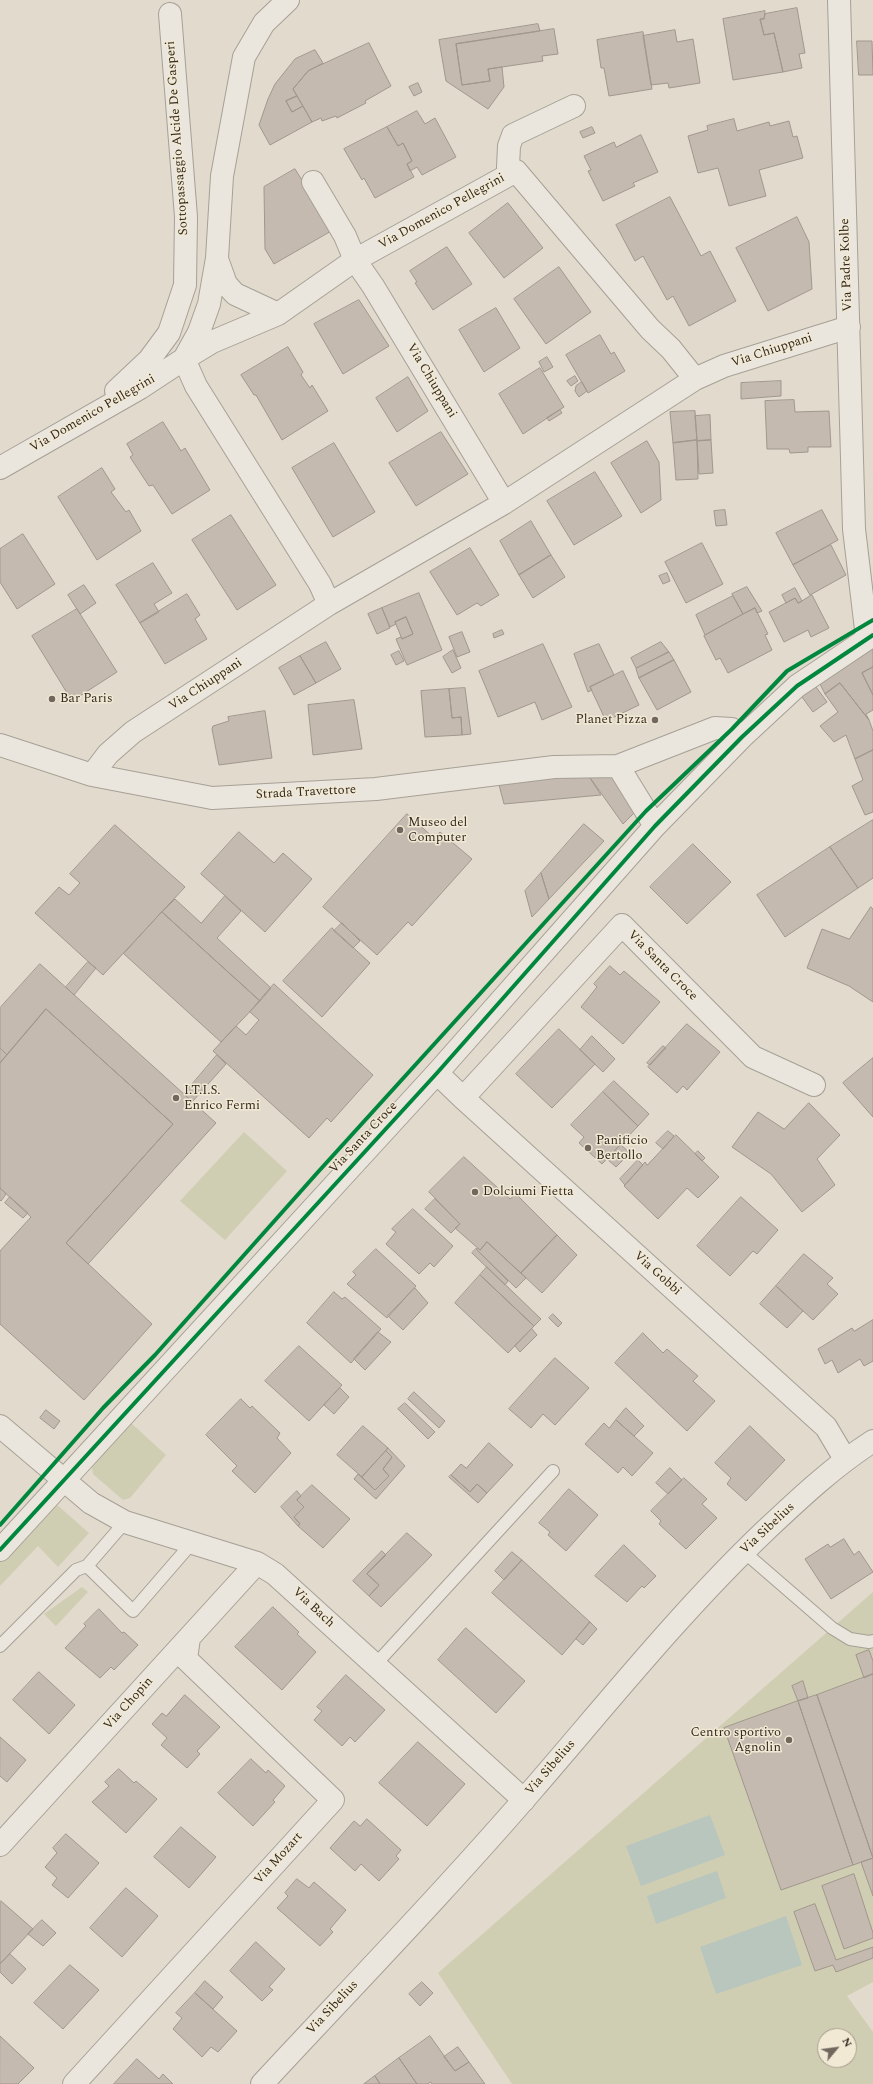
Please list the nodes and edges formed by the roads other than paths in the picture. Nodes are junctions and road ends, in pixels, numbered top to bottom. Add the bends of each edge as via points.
1 (288, 0) edge
2 (839, 0) edge
3 (170, 14) dead end
4 (574, 106) dead end
5 (516, 171) junction
6 (313, 182) dead end
7 (217, 258) junction
8 (355, 260) junction
9 (278, 314) junction
10 (849, 327) junction
11 (184, 358) junction
12 (695, 379) junction
13 (0, 460) edge
14 (0, 468) edge
15 (504, 503) junction
16 (854, 529) junction
17 (873, 553) edge
18 (329, 604) junction
19 (870, 636) edge
20 (742, 737) junction
21 (0, 745) edge
22 (618, 766) junction
23 (92, 775) junction
24 (655, 826) junction
25 (438, 1073) junction
26 (814, 1086) dead end
27 (463, 1098) junction
28 (0, 1426) edge
29 (873, 1441) edge
30 (845, 1459) junction
31 (552, 1472) dead end
32 (63, 1480) junction
33 (125, 1522) junction
34 (191, 1544) junction
35 (0, 1550) edge
36 (744, 1551) junction
37 (257, 1563) junction
38 (87, 1566) junction
39 (189, 1638) junction
40 (873, 1641) edge
41 (0, 1646) edge
42 (375, 1666) junction
43 (524, 1800) junction
44 (0, 1845) edge
45 (74, 2084) edge
46 (262, 2084) edge

1 - 7 street, Via Domenico Pellegrini via 264,23 244,57 222,176
2 - 10 street, Via Padre Kolbe
3 - 13 street, Sottopassaggio Alcide De Gasperi via 186,217 185,285 170,333 121,388
4 - 5 street, Via Domenico Pellegrini via 513,135 509,146 508,167
5 - 8 street, Via Domenico Pellegrini
5 - 12 street
6 - 8 street via 345,236
7 - 9 street, Via Domenico Pellegrini via 226,284 235,294
7 - 11 street, Via Domenico Pellegrini via 209,304 200,332
8 - 9 street, Via Domenico Pellegrini
8 - 15 street, Via Chiuppani
9 - 11 street, Via Domenico Pellegrini via 212,342
10 - 12 street, Via Chiuppani via 724,366
10 - 16 street, Via Padre Kolbe
11 - 14 street, Via Domenico Pellegrini via 140,388
11 - 18 street via 196,386 320,584
12 - 15 street, Via Chiuppani
15 - 18 street, Via Chiuppani
16 - 17 street
16 - 19 street, Via Padre Kolbe
18 - 23 street, Via Chiuppani via 133,732 108,754
19 - 20 street, Via Santa Croce via 797,686
20 - 22 street, Strada Travettore via 732,729 715,728
20 - 24 street, Via Santa Croce
21 - 23 street, Strada Travettore
22 - 23 street, Strada Travettore via 554,767 376,789 212,798
22 - 24 street
24 - 25 street, Via Santa Croce
25 - 27 street, Via Gobbi
25 - 32 street, Via Santa Croce
26 - 27 street, Via Santa Croce via 752,1057 622,925
27 - 30 street, Via Gobbi via 826,1427
28 - 32 street, Via Bach
29 - 30 street
30 - 36 street, Via Sibelius
31 - 42 lane
32 - 33 street, Via Bach via 91,1503
32 - 35 street, Via Santa Croce
33 - 34 street, Via Bach
33 - 38 lane
34 - 37 street, Via Bach
34 - 38 lane via 133,1611
36 - 40 lane via 832,1628 850,1639
36 - 43 street, Via Sibelius via 660,1642
37 - 39 street, Via Chopin
37 - 42 street, Via Bach via 275,1574
38 - 41 lane via 76,1570
39 - 44 street, Via Chopin
39 - 45 street, Via Mozart via 186,1659 333,1800
42 - 43 street, Via Bach
43 - 46 street, Via Sibelius

